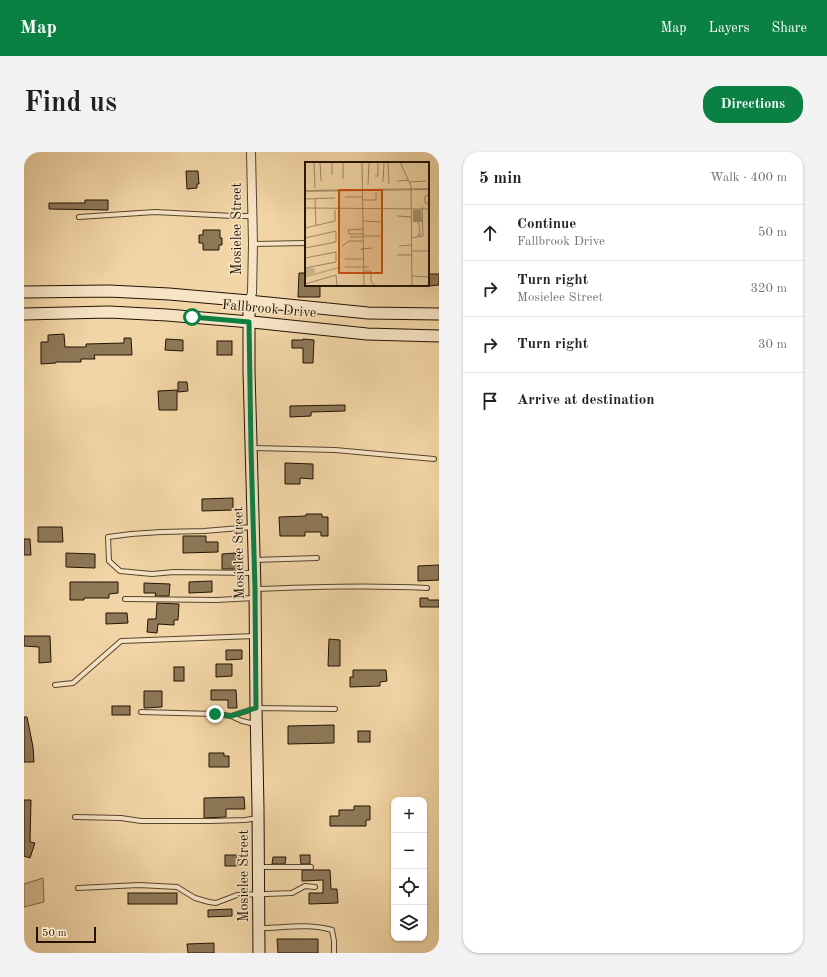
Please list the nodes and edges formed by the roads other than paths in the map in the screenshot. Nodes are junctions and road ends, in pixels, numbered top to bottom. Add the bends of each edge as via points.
1 (251, 152) edge
2 (252, 216) junction
3 (78, 217) dead end
4 (305, 243) edge
5 (253, 244) junction
6 (24, 292) edge
7 (249, 301) junction
8 (24, 314) edge
9 (439, 314) edge
10 (249, 322) junction
11 (439, 336) edge
12 (251, 448) junction
13 (434, 459) dead end
14 (254, 527) junction
15 (317, 558) dead end
16 (254, 560) junction
17 (254, 573) junction
18 (427, 588) dead end
19 (255, 593) junction
20 (125, 599) dead end
21 (255, 636) junction
22 (55, 685) dead end
23 (256, 708) junction
24 (335, 710) dead end
25 (141, 712) dead end
26 (231, 716) junction
27 (256, 724) junction
28 (75, 817) dead end
29 (258, 818) junction
30 (311, 867) dead end
31 (259, 868) junction
32 (315, 887) dead end
33 (78, 888) dead end
34 (259, 894) junction
35 (259, 928) junction
36 (260, 953) edge
37 (334, 953) edge

1 - 2 street, Mosielee Street
2 - 3 lane via 155,212
2 - 5 street, Mosielee Street
4 - 5 lane
5 - 7 street, Mosielee Street via 252,293
6 - 7 main road, Fallbrook Drive via 109,291
7 - 9 main road, Fallbrook Drive via 368,313
7 - 10 main road, Mosielee Street
8 - 10 main road, Fallbrook Drive via 109,312
10 - 11 main road, Fallbrook Drive via 367,334
10 - 12 main road, Mosielee Street
12 - 13 lane via 335,450
12 - 14 main road, Mosielee Street
14 - 16 main road, Mosielee Street
14 - 17 lane via 108,537 109,561 120,571 152,574
15 - 16 lane
16 - 17 main road, Mosielee Street
17 - 19 main road, Mosielee Street
18 - 19 lane via 326,587
19 - 20 lane via 217,600
19 - 21 main road, Mosielee Street
21 - 22 lane via 120,641 73,683
21 - 23 main road, Mosielee Street
23 - 24 lane
23 - 26 lane
23 - 27 main road, Mosielee Street
25 - 26 lane
26 - 27 lane
27 - 29 main road, Mosielee Street
28 - 29 lane via 140,821
29 - 31 main road, Mosielee Street
30 - 31 lane
31 - 34 main road, Mosielee Street
32 - 34 lane via 304,886 292,893
33 - 34 lane via 140,885 177,887 194,898 216,903 237,895
34 - 35 main road, Mosielee Street
35 - 36 main road, Mosielee Street
35 - 37 lane via 321,927 332,930

